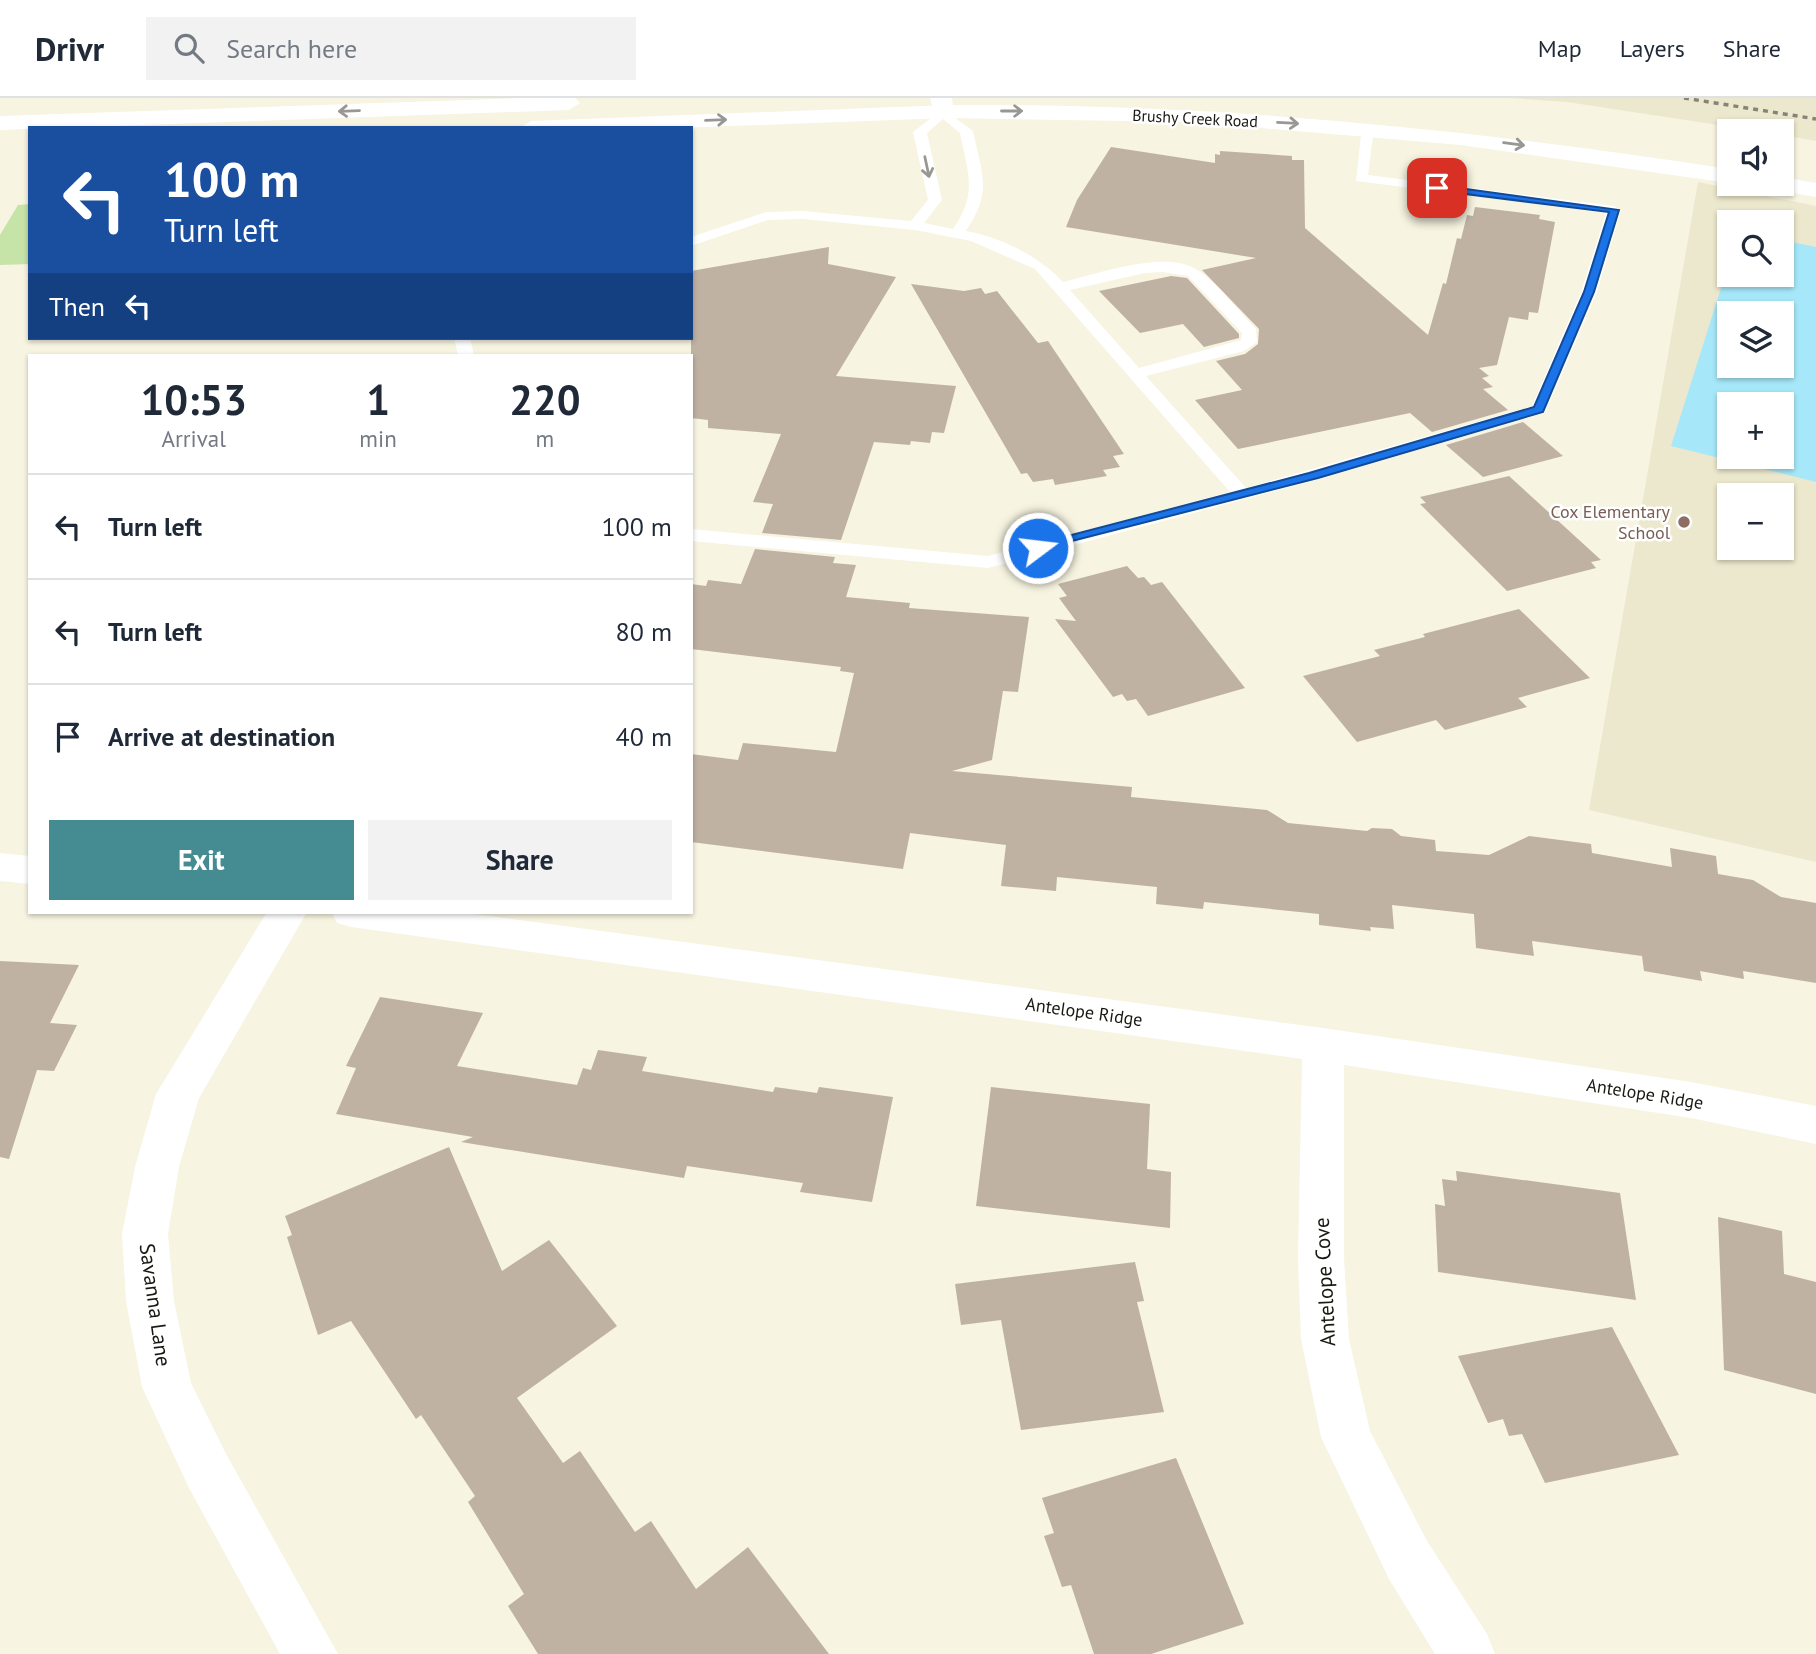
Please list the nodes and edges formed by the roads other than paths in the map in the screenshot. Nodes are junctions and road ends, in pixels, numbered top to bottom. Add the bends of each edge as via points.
1 (735, 98) edge
2 (1248, 98) edge
3 (639, 101) dead end
4 (1302, 101) dead end
5 (597, 103) dead end
6 (1329, 103) dead end
7 (942, 105) edge
8 (0, 123) edge
9 (567, 126) edge
10 (1367, 129) junction
11 (1717, 153) edge
12 (1717, 174) edge
13 (1794, 187) edge
14 (1816, 190) edge
15 (915, 226) junction
16 (957, 234) junction
17 (693, 241) edge
18 (1059, 288) junction
19 (1135, 374) junction
20 (1242, 494) junction
21 (693, 535) edge
22 (0, 867) edge
23 (28, 870) edge
24 (286, 914) edge
25 (366, 914) edge
26 (1323, 1045) junction
27 (1816, 1125) edge
28 (310, 1654) edge
29 (1467, 1654) edge

1 - 3 main road
2 - 4 main road, Brushy Creek Road
5 -> 8 main road
6 - 11 main road
9 -> 7 main road, Brushy Creek Road
7 -> 10 main road, Brushy Creek Road
7 -> 15 lane via 920,132 934,200
7 - 16 lane via 966,131 978,190 974,209
10 -> 12 main road, Brushy Creek Road via 1593,154
10 - 20 lane via 1361,178 1614,210 1589,292 1539,409
13 - 14 main road
15 - 16 lane
15 - 17 lane via 766,216
16 - 18 lane via 975,237 1040,266
18 - 19 lane
18 - 19 lane via 1159,266 1181,267 1193,273 1250,332 1249,342 1238,348
19 - 20 lane
20 - 21 lane via 988,562
22 - 23 main road
24 - 28 main road, Savanna Lane via 178,1094 157,1167 145,1234 150,1301 167,1387 207,1470
25 - 26 main road, Antelope Ridge
26 - 27 main road, Antelope Ridge via 1690,1100
26 - 29 main road, Antelope Cove via 1325,1339 1346,1437 1408,1560

